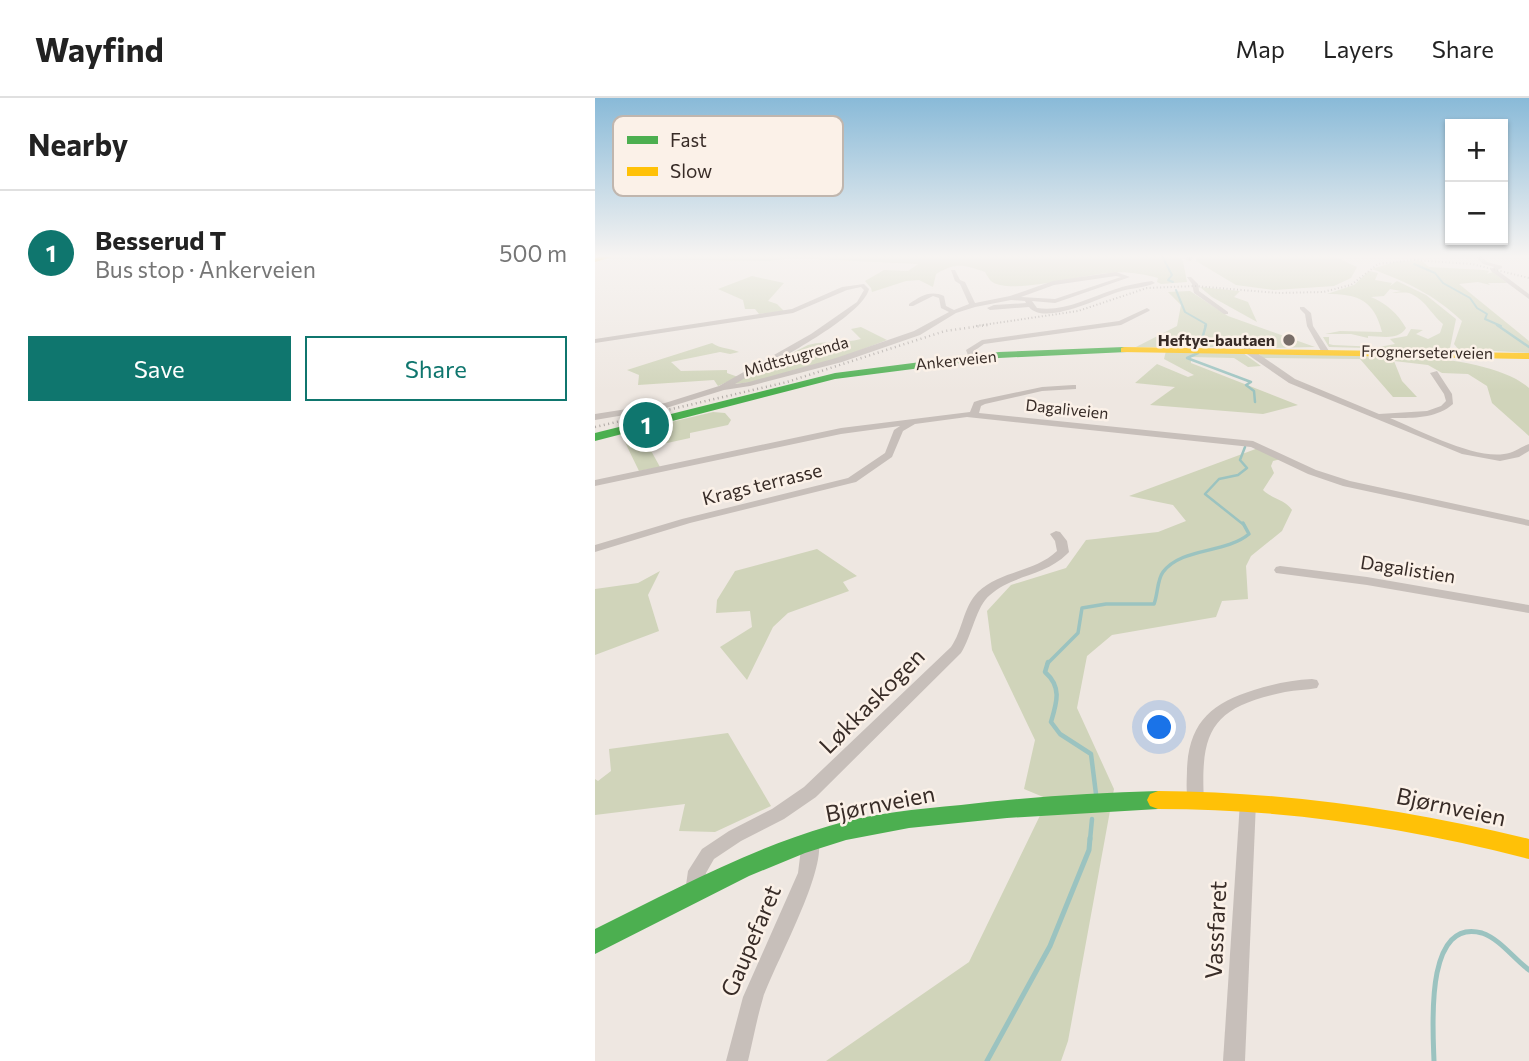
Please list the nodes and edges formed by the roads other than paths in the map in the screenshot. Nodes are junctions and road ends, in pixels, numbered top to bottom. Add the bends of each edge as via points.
1 (820, 301) edge
2 (861, 301) edge
3 (917, 301) edge
4 (942, 301) edge
5 (971, 301) edge
6 (995, 301) edge
7 (1022, 301) edge
8 (1059, 301) edge
9 (1089, 301) edge
10 (1209, 301) edge
11 (1029, 303) junction
12 (911, 305) dead end
13 (973, 305) junction
14 (1302, 308) dead end
15 (1147, 310) dead end
16 (954, 312) junction
17 (1226, 313) dead end
18 (595, 341) edge
19 (1247, 350) junction
20 (1325, 351) junction
21 (1529, 356) edge
22 (972, 358) junction
23 (1434, 373) dead end
24 (1073, 387) dead end
25 (722, 388) junction
26 (974, 414) junction
27 (595, 417) edge
28 (1377, 417) junction
29 (913, 420) junction
30 (595, 437) edge
31 (1529, 447) edge
32 (595, 482) edge
33 (1529, 523) edge
34 (1056, 534) dead end
35 (595, 548) edge
36 (1280, 570) dead end
37 (1529, 609) edge
38 (1312, 684) dead end
39 (1196, 801) junction
40 (1248, 802) junction
41 (811, 841) junction
42 (1529, 849) edge
43 (694, 892) junction
44 (595, 942) edge
45 (737, 1061) edge
46 (1234, 1061) edge

1 - 18 street via 793,311
2 - 25 street via 803,343
3 - 12 street
4 - 16 street via 943,307
5 - 13 street
6 - 13 street, Midtstugrenda
7 - 11 street, Midtstugrenda
8 - 11 street, Midtstugrenda
9 - 11 street, Midtstugrenda via 1045,311 1035,310
10 - 17 street
13 - 16 street, Midtstugrenda
14 - 20 street
15 - 22 street via 1103,327 977,343 970,350
16 - 25 street, Midtstugrenda via 917,333 839,360
19 - 20 main road, Ankerveien
19 - 22 main road, Ankerveien via 1103,349
19 - 28 street via 1292,382
20 - 21 main road, Frognerseterveien
22 - 30 main road, Ankerveien via 826,378
23 - 28 street via 1448,394 1446,406
24 - 26 street via 983,401
25 - 27 street via 673,404
26 - 29 street, Dagaliveien
26 - 33 street, Dagaliveien via 1253,444 1347,484
28 - 31 street via 1479,456 1506,458
29 - 32 street, Dagaliveien via 841,430
29 - 35 street, Krags terrasse via 899,430 888,455 852,480
34 - 43 street, Løkkaskogen via 1063,552 1056,559 984,593 972,608 966,636 956,650 816,787 709,854 697,872
36 - 37 street, Dagalistien
38 - 39 street via 1247,696 1211,716 1197,755
39 - 40 main road, Bjørnveien
39 - 41 main road, Bjørnveien via 1024,806 895,821
40 - 42 main road, Bjørnveien via 1389,817 1488,836
40 - 46 street, Vassfaret
41 - 43 main road, Bjørnveien
41 - 45 street, Gaupefaret via 807,873 753,997
43 - 44 main road, Bjørnveien

